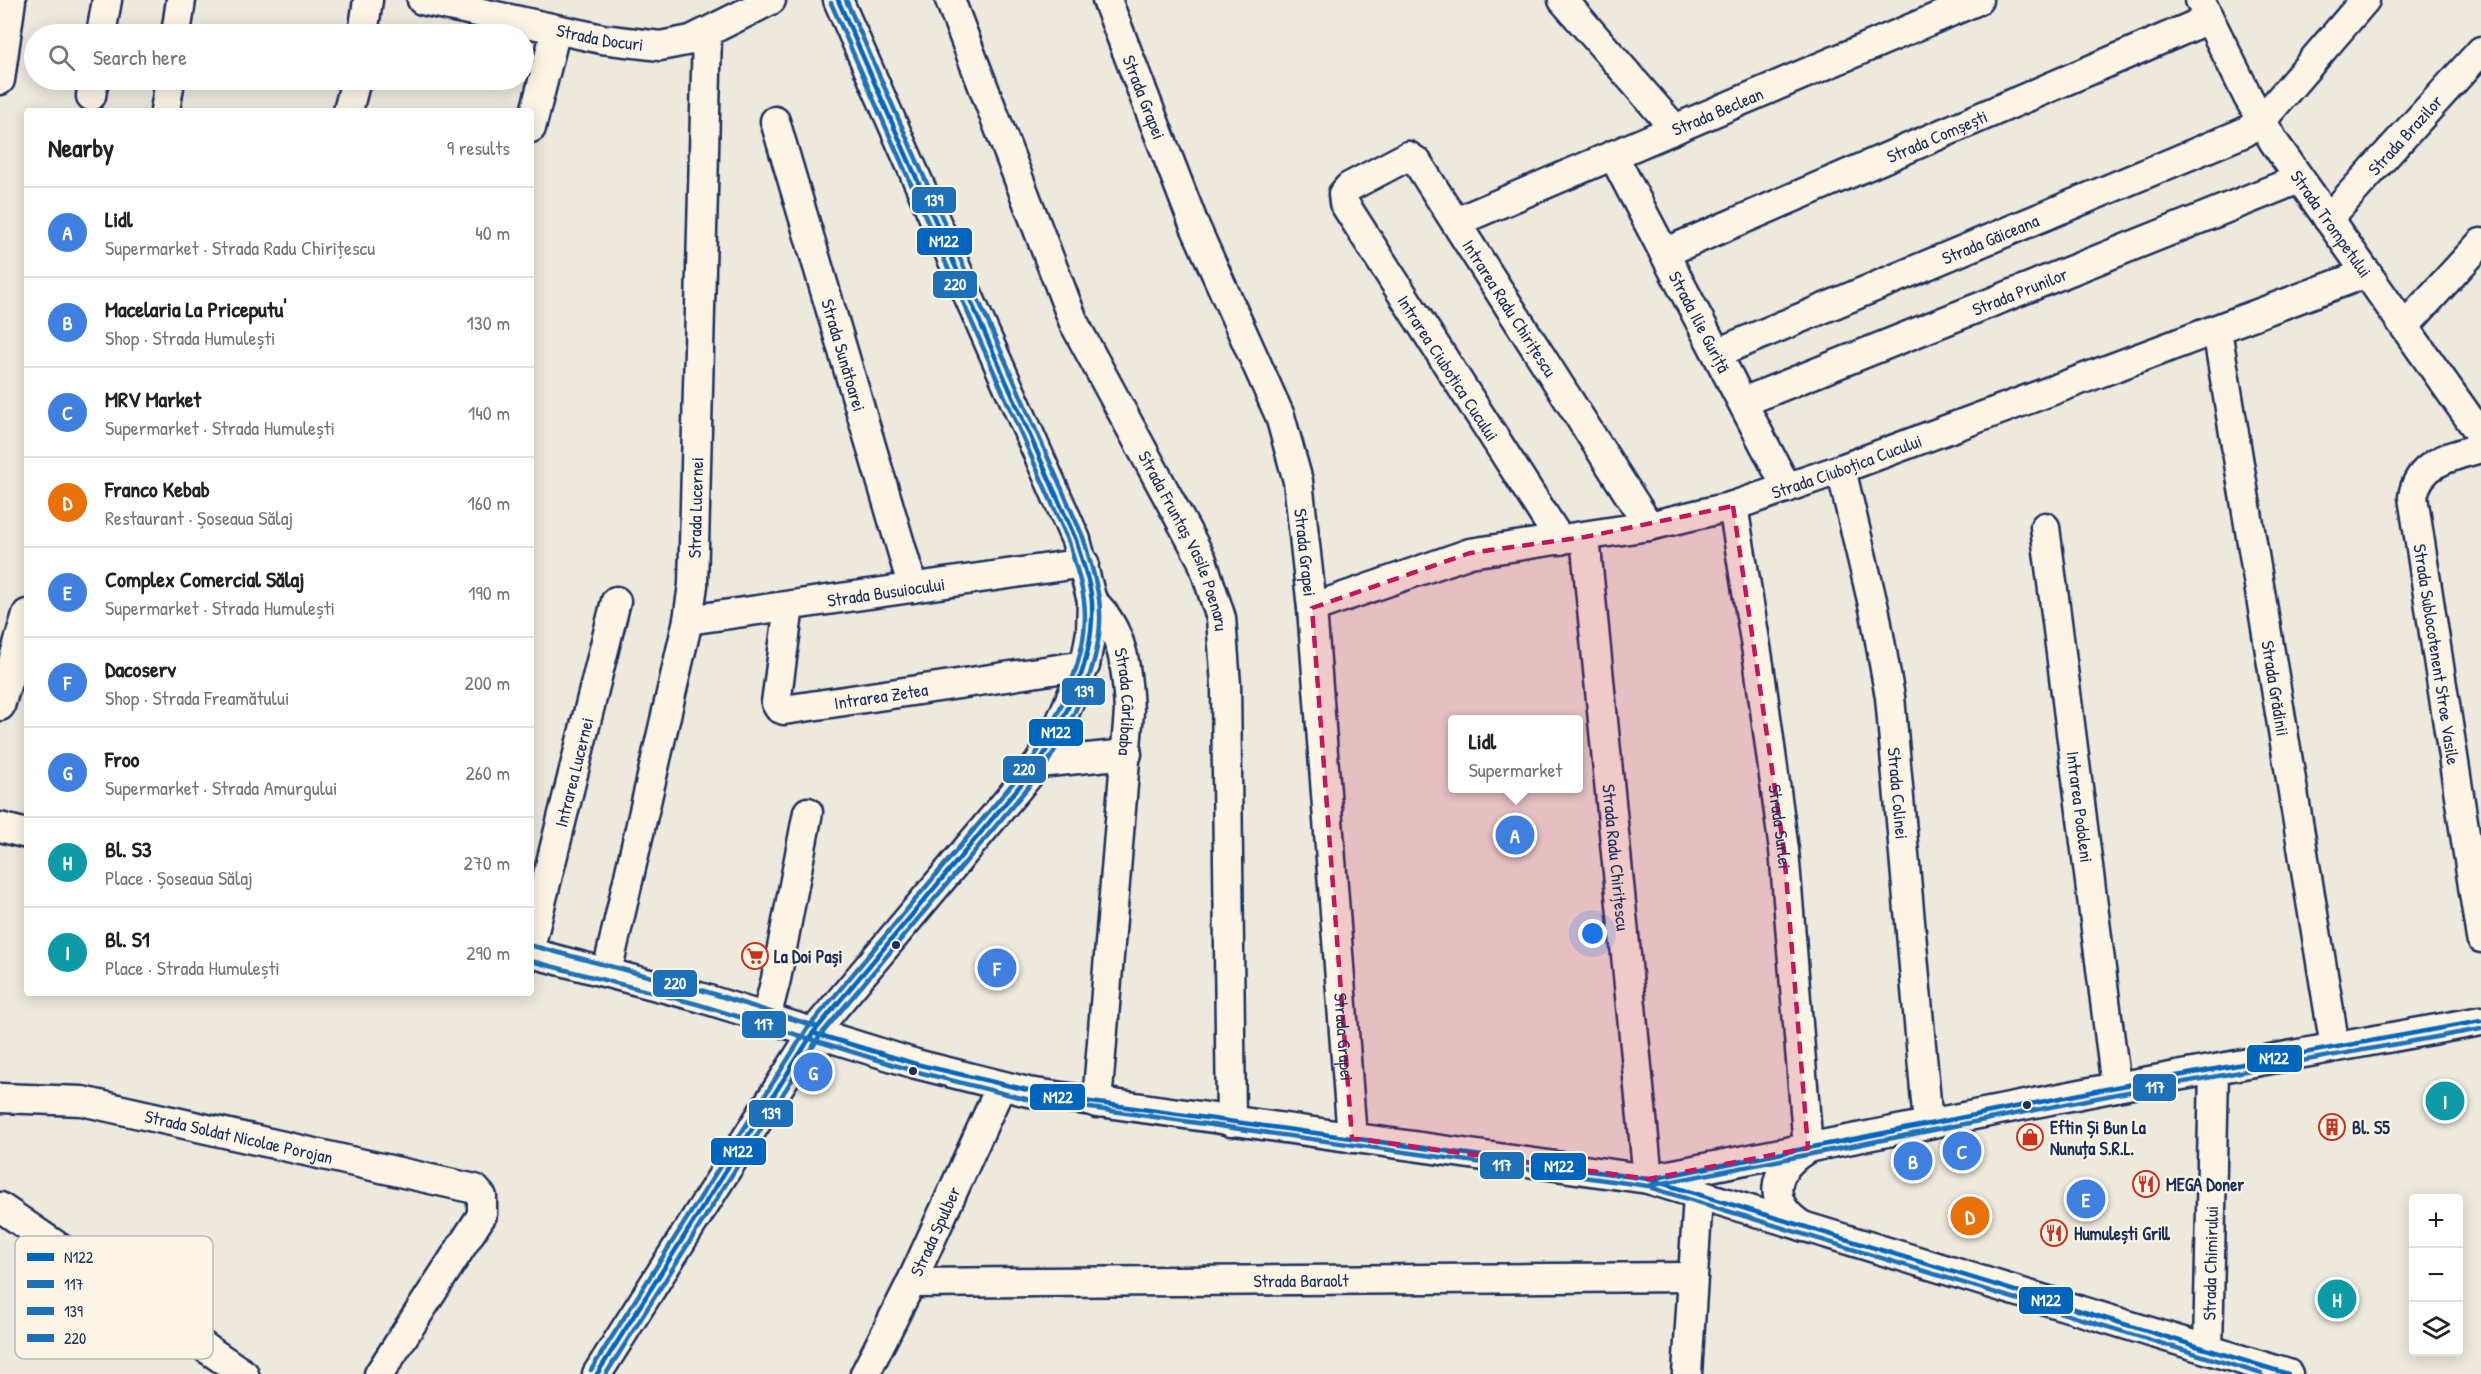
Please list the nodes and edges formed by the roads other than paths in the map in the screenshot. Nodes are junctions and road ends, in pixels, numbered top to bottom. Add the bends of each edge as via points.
1 (11, 0) edge
2 (107, 0) edge
3 (181, 0) edge
4 (368, 0) edge
5 (422, 0) edge
6 (771, 0) edge
7 (838, 0) edge
8 (950, 0) edge
9 (1107, 0) edge
10 (1563, 0) edge
11 (1978, 0) edge
12 (2365, 0) edge
13 (2205, 10) edge
14 (103, 24) edge
15 (177, 24) edge
16 (364, 24) edge
17 (529, 24) edge
18 (534, 25) edge
19 (556, 30) junction
20 (707, 33) junction
21 (2481, 51) edge
22 (0, 80) edge
23 (168, 90) edge
24 (353, 90) edge
25 (165, 108) edge
26 (349, 108) edge
27 (534, 116) edge
28 (775, 121) dead end
29 (2261, 122) junction
30 (1675, 129) junction
31 (1613, 154) junction
32 (2299, 179) junction
33 (1343, 194) joint
34 (2328, 219) junction
35 (1456, 222) junction
36 (2481, 243) edge
37 (1664, 252) junction
38 (2367, 273) junction
39 (2405, 326) junction
40 (2217, 330) junction
41 (1717, 353) junction
42 (1743, 402) junction
43 (2481, 435) edge
44 (2481, 448) edge
45 (1841, 469) junction
46 (1787, 488) junction
47 (1733, 506) junction
48 (1649, 526) junction
49 (2045, 527) dead end
50 (1572, 539) junction
51 (1084, 563) junction
52 (913, 588) junction
53 (616, 601) dead end
54 (1092, 602) junction
55 (789, 606) junction
56 (1312, 608) junction
57 (688, 620) junction
58 (24, 624) edge
59 (1085, 665) junction
60 (0, 706) edge
61 (1127, 754) junction
62 (1039, 763) junction
63 (808, 812) dead end
64 (0, 827) edge
65 (24, 833) edge
66 (534, 931) edge
67 (2481, 938) edge
68 (534, 954) edge
69 (607, 972) junction
70 (766, 1018) junction
71 (2481, 1021) edge
72 (813, 1033) junction
73 (2335, 1047) junction
74 (2214, 1070) junction
75 (1001, 1086) junction
76 (2116, 1087) junction
77 (0, 1098) edge
78 (1097, 1103) junction
79 (1231, 1122) junction
80 (1928, 1124) junction
81 (1352, 1138) junction
82 (1808, 1148) junction
83 (1648, 1179) junction
84 (1698, 1196) junction
85 (0, 1207) edge
86 (1806, 1228) junction
87 (42, 1236) edge
88 (1692, 1277) junction
89 (911, 1283) junction
90 (213, 1353) edge
91 (2221, 1360) edge
92 (244, 1374) edge
93 (379, 1374) edge
94 (597, 1374) edge
95 (865, 1374) edge
96 (1687, 1374) edge
97 (2288, 1374) edge

1 - 22 street
2 - 14 street
3 - 15 street
4 - 16 street
5 - 17 street, Strada Docuri
6 - 20 street, Strada Docuri
7 - 51 street
8 - 79 street, Strada Fruntaș Vasile Poenaru via 1074,323 1203,560 1221,618 1226,685
9 - 56 street, Strada Grapei via 1193,222 1291,448
10 - 30 street
11 - 30 street, Strada Beclean
12 - 29 street
13 - 29 street, Strada Trompetului
13 - 37 street, Strada Comșești
18 - 19 street, Strada Docuri
19 - 20 street, Strada Docuri via 660,46
19 - 27 street
20 - 57 street, Strada Lucernei via 693,585
21 - 34 street, Strada Brazilor
23 - 25 street
24 - 26 street
28 - 52 street, Strada Sunătoarei
29 - 32 street, Strada Trompetului
29 - 41 street, Strada Găiceana
30 - 31 street, Strada Beclean
31 - 35 street, Strada Beclean
31 - 37 street, Strada Ilie Guriță
32 - 34 street, Strada Trompetului
32 - 42 street, Strada Prunilor
33 - 35 street, Intrarea Radu Chirițescu via 1349,187 1408,156 1417,162
33 - 50 street, Intrarea Ciuboțica Cucului via 1344,203 1394,284
34 - 38 street, Strada Trompetului
35 - 48 street, Intrarea Radu Chirițescu
36 - 39 street
37 - 41 street, Strada Ilie Guriță
38 - 39 street, Strada Trompetului
38 - 40 street, Strada Ciuboțica Cucului
39 - 43 street, Strada Trompetului
40 - 45 street, Strada Ciuboțica Cucului
40 - 73 street, Strada Grădinii
41 - 42 street, Strada Ilie Guriță
42 - 46 street, Strada Ilie Guriță
44 - 67 street, Strada Sublocotenent Stroe Vasile via 2425,470 2418,478 2413,497
45 - 46 street, Strada Ciuboțica Cucului
45 - 80 street, Strada Colinei via 1875,612 1890,697
46 - 47 street, Strada Ciuboțica Cucului
47 - 48 street, Strada Ciuboțica Cucului
47 - 82 street, Strada Surlei via 1784,850
48 - 50 street, Strada Ciuboțica Cucului
49 - 76 street, Intrarea Podoleni
50 - 56 street, Strada Ciuboțica Cucului via 1470,553
50 - 83 street, Strada Radu Chirițescu
51 - 52 street, Strada Busuiocului
51 - 54 street
52 - 55 street, Strada Busuiocului
53 - 66 street, Intrarea Lucernei
54 - 59 street
54 - 61 street, Strada Cârlibaba via 1113,625 1122,647 1128,686
55 - 57 street, Strada Busuiocului
55 - 59 street, Intrarea Zetea via 776,703 784,710
56 - 81 street, Strada Grapei
57 - 69 street, Strada Lucernei
58 - 60 street
59 - 62 street via 1068,709
61 - 62 street
61 - 78 street, Strada Cârlibaba
62 - 72 street
63 - 70 street
64 - 65 street
68 - 69 street
69 - 70 street
70 - 72 street
71 - 73 street
72 - 75 street
72 - 94 street
73 - 74 street
74 - 76 street
74 - 91 street, Strada Chimirului
75 - 78 street
75 - 89 street, Strada Spulber
76 - 80 street
77 - 93 street, Strada Soldat Nicolae Porojan via 82,1101 475,1188 482,1197 482,1215
78 - 79 street
79 - 81 street
80 - 82 street
81 - 83 street
82 - 83 street
82 - 86 street via 1788,1162 1778,1183 1781,1206
83 - 84 street
84 - 86 street
84 - 88 street
85 - 87 street
86 - 91 street
88 - 89 street, Strada Baraolt
88 - 96 street
89 - 95 street, Strada Spulber
90 - 92 street
91 - 97 street

